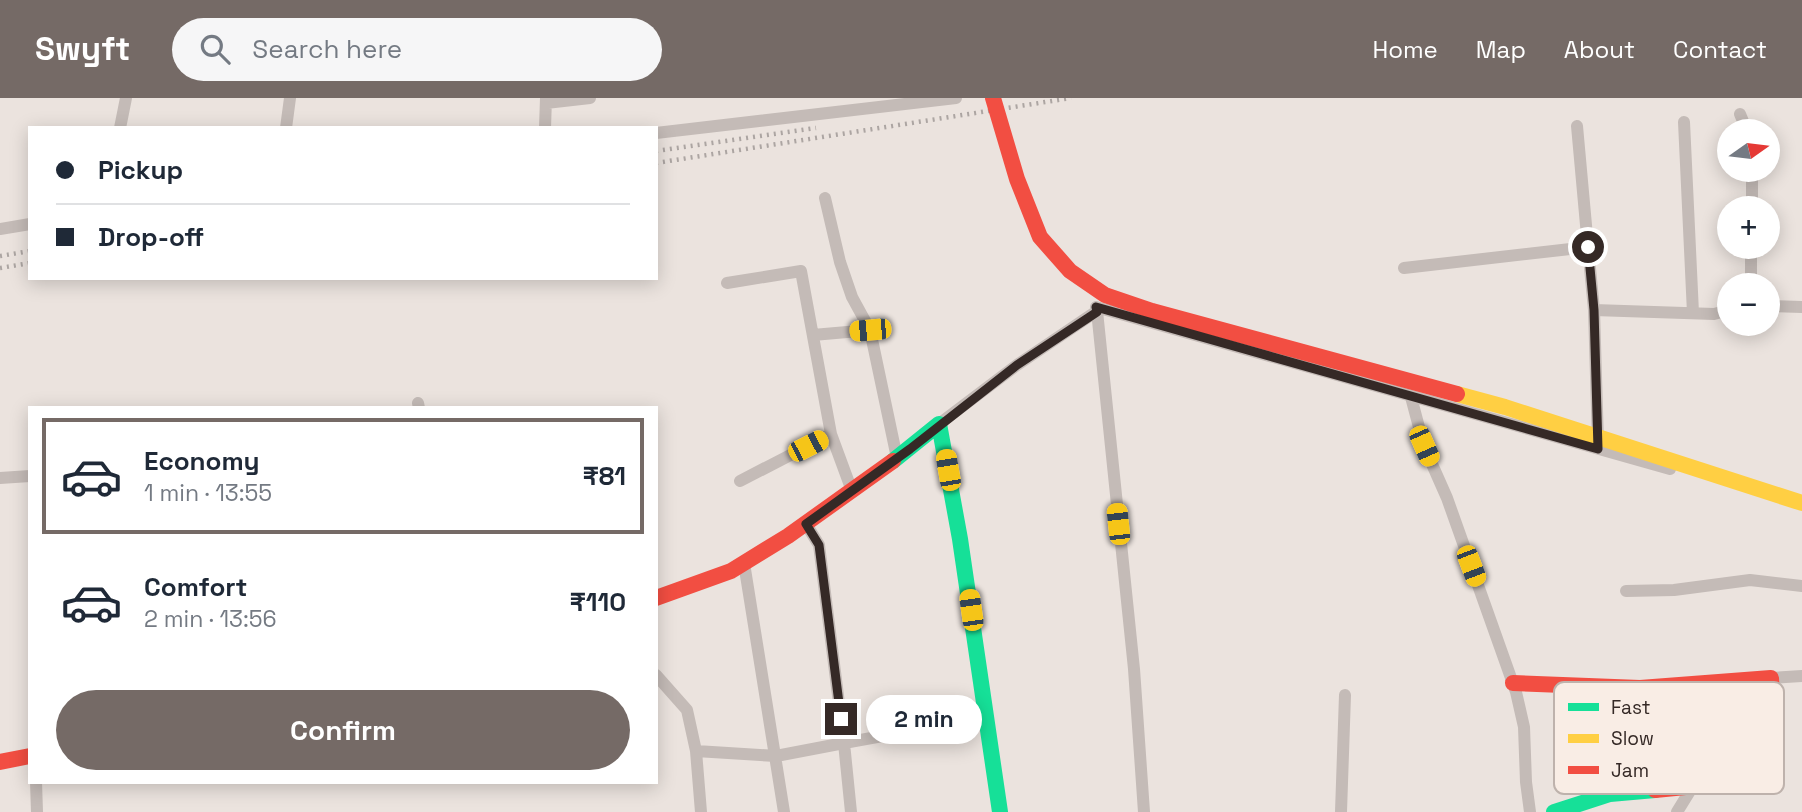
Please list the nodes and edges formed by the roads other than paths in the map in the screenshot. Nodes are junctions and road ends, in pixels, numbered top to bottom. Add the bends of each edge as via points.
1 (126, 98) edge
2 (290, 98) edge
3 (590, 98) edge
4 (956, 98) edge
5 (993, 98) edge
6 (546, 100) edge
7 (1740, 114) dead end
8 (1742, 119) edge
9 (1685, 122) dead end
10 (120, 126) edge
11 (286, 126) edge
12 (545, 126) edge
13 (1577, 126) dead end
14 (658, 133) edge
15 (825, 198) dead end
16 (28, 224) edge
17 (0, 229) edge
18 (1588, 247) junction
19 (1404, 268) dead end
20 (727, 283) dead end
21 (1780, 306) edge
22 (1802, 307) edge
23 (1594, 310) junction
24 (1097, 312) junction
25 (1693, 313) junction
26 (1717, 313) edge
27 (870, 330) junction
28 (813, 335) junction
29 (1412, 397) junction
30 (939, 424) junction
31 (831, 434) junction
32 (1598, 449) junction
33 (897, 458) junction
34 (28, 476) edge
35 (0, 478) edge
36 (740, 481) dead end
37 (852, 491) junction
38 (1802, 504) edge
39 (806, 524) junction
40 (744, 563) junction
41 (1802, 586) edge
42 (1626, 591) dead end
43 (658, 597) edge
44 (1802, 676) edge
45 (658, 677) edge
46 (1771, 678) junction
47 (1719, 682) edge
48 (1771, 682) edge
49 (1513, 683) junction
50 (1554, 685) edge
51 (1345, 695) dead end
52 (987, 717) junction
53 (844, 743) junction
54 (696, 751) junction
55 (28, 756) edge
56 (776, 756) junction
57 (0, 762) edge
58 (36, 784) edge
59 (1610, 794) edge
60 (1687, 794) edge
61 (37, 812) edge
62 (701, 812) edge
63 (784, 812) edge
64 (850, 812) edge
65 (1000, 812) edge
66 (1144, 812) edge
67 (1341, 812) edge
68 (1530, 812) edge
69 (1554, 812) edge
70 (1676, 812) edge

1 - 10 street
2 - 11 street
3 - 6 street
4 - 14 street
5 - 38 street, bridge via 1040,237 1070,271 1105,295 1505,407
6 - 12 street
7 - 8 street
9 - 25 street
13 - 18 street
15 - 27 street via 844,274
16 - 17 street
18 - 19 street
18 - 23 street
20 - 28 street via 801,271
21 - 22 street
23 - 25 street
23 - 32 street
24 - 29 street via 1096,307
24 - 30 street
24 - 66 street
25 - 26 street
27 - 28 street
27 - 33 street
28 - 31 street
29 - 32 street
29 - 49 street via 1424,446
30 - 33 street
30 - 52 street
31 - 36 street
31 - 37 street
32 - 38 street
33 - 37 street
34 - 35 street
37 - 39 street
39 - 40 street
39 - 53 street via 819,545
40 - 43 street
40 - 56 street
41 - 42 street via 1750,580
44 - 46 street
45 - 54 street via 687,710
46 - 47 street
46 - 48 street
49 - 50 street
49 - 68 street via 1524,727
51 - 67 street
52 - 53 street
52 - 65 street
53 - 56 street
53 - 64 street
54 - 56 street
54 - 62 street
55 - 57 street
56 - 63 street
58 - 61 street
59 - 69 street
60 - 70 street

